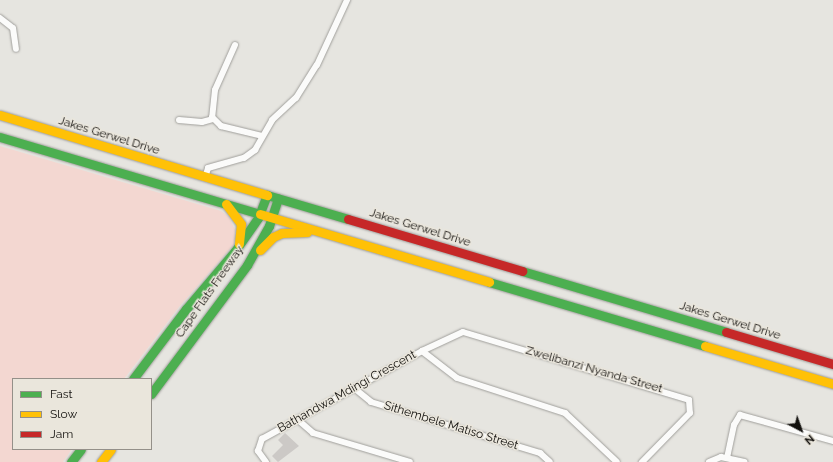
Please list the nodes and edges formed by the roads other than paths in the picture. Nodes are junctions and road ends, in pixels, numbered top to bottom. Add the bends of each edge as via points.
1 (344, 1) edge
2 (0, 18) edge
3 (236, 45) dead end
4 (16, 49) dead end
5 (0, 115) edge
6 (213, 119) junction
7 (178, 120) dead end
8 (262, 136) junction
9 (0, 137) edge
10 (205, 178) junction
11 (267, 195) junction
12 (278, 198) junction
13 (226, 204) junction
14 (260, 214) junction
15 (272, 217) junction
16 (318, 231) junction
17 (235, 252) junction
18 (247, 265) junction
19 (422, 351) junction
20 (833, 364) edge
21 (134, 378) edge
22 (833, 384) edge
23 (354, 388) junction
24 (152, 393) edge
25 (297, 419) junction
26 (833, 441) edge
27 (80, 450) edge
28 (110, 450) edge
29 (727, 458) junction
30 (71, 462) edge
31 (101, 462) edge
32 (266, 462) edge
33 (410, 462) edge
34 (550, 462) edge
35 (618, 462) edge
36 (642, 462) edge
37 (709, 462) edge
38 (744, 462) edge

1 - 8 street via 313,71 296,98 272,120
2 - 4 street via 13,28
3 - 6 street via 215,90 211,114
5 - 10 main road, Jakes Gerwel Drive
6 - 7 street via 202,122
6 - 8 street via 221,126
8 - 10 street via 251,153 208,168
9 - 13 main road
10 - 11 main road, Jakes Gerwel Drive
11 - 12 main road, Jakes Gerwel Drive
11 - 14 main road, Cape Flats Freeway
12 - 15 main road, Cape Flats Freeway
12 - 20 main road, Jakes Gerwel Drive
13 - 14 main road
13 - 17 main road via 241,224 242,235
14 - 15 main road
14 - 17 main road, Cape Flats Freeway
15 - 16 main road
15 - 18 main road, Cape Flats Freeway
16 - 18 main road via 279,234
16 - 22 main road
17 - 21 main road, Cape Flats Freeway via 186,309
18 - 24 main road, Cape Flats Freeway
19 - 23 street, Bathandwa Mdingi Crescent
19 - 35 street, Bathandwa Mdingi Crescent via 457,378 565,413
19 - 36 street, Zwelibanzi Nyanda Street via 451,336 467,332 685,397 691,404 690,412
23 - 25 street, Bathandwa Mdingi Crescent
23 - 34 street, Sithembele Matiso Street via 371,402 540,453
25 - 32 street, Bathandwa Mdingi Crescent via 259,442 258,451
25 - 33 street via 313,433
26 - 29 street via 740,415 734,424
27 - 30 main road
28 - 31 main road
29 - 37 street via 716,458
29 - 38 street

